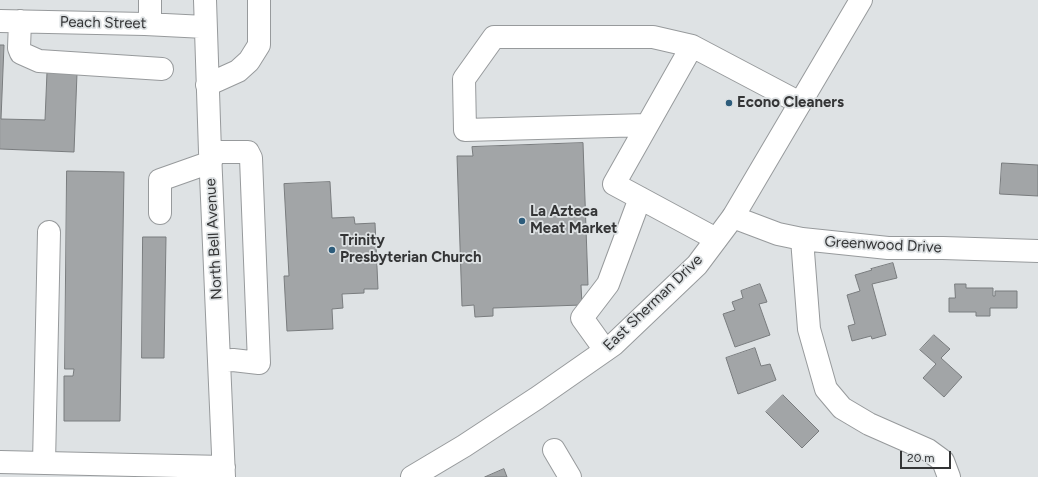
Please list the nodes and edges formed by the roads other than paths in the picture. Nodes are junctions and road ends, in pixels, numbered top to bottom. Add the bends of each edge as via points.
1 (150, 0) edge
2 (205, 0) edge
3 (259, 0) edge
4 (861, 0) edge
5 (10, 21) edge
6 (150, 24) junction
7 (205, 26) junction
8 (692, 46) junction
9 (162, 69) dead end
10 (207, 85) junction
11 (800, 104) junction
12 (647, 125) junction
13 (210, 157) junction
14 (640, 198) junction
15 (160, 213) dead end
16 (733, 217) junction
17 (49, 232) dead end
18 (716, 239) junction
19 (802, 240) junction
20 (1038, 251) edge
21 (605, 350) junction
22 (220, 361) junction
23 (554, 450) dead end
24 (0, 462) edge
25 (44, 463) junction
26 (224, 472) edge
27 (412, 477) edge
28 (570, 477) edge
29 (949, 477) edge

1 - 6 street
2 - 7 street, North Bell Avenue
3 - 10 street via 259,45 249,61 238,71
4 - 11 street, East Sherman Drive
5 - 6 street, Peach Street
5 - 9 street via 21,53 39,61
6 - 7 street, Peach Street
7 - 10 street, North Bell Avenue
8 - 11 street
8 - 12 street
8 - 12 street via 653,37 494,37 464,79 465,130
10 - 13 street, North Bell Avenue
11 - 16 street, East Sherman Drive
12 - 14 street via 614,184
13 - 15 street via 160,180
13 - 22 street, North Bell Avenue
13 - 22 street via 248,152 251,158 259,363
14 - 18 street
14 - 21 street via 608,284 582,318
16 - 18 street, East Sherman Drive
16 - 19 street, Greenwood Drive
17 - 25 street
18 - 21 street, East Sherman Drive via 697,265
19 - 20 street, Greenwood Drive via 888,248
19 - 29 street via 808,329 826,389 842,408 869,424 928,450 943,461
21 - 27 street, East Sherman Drive via 537,398
22 - 26 street, North Bell Avenue
23 - 28 street
24 - 25 street
25 - 26 street

